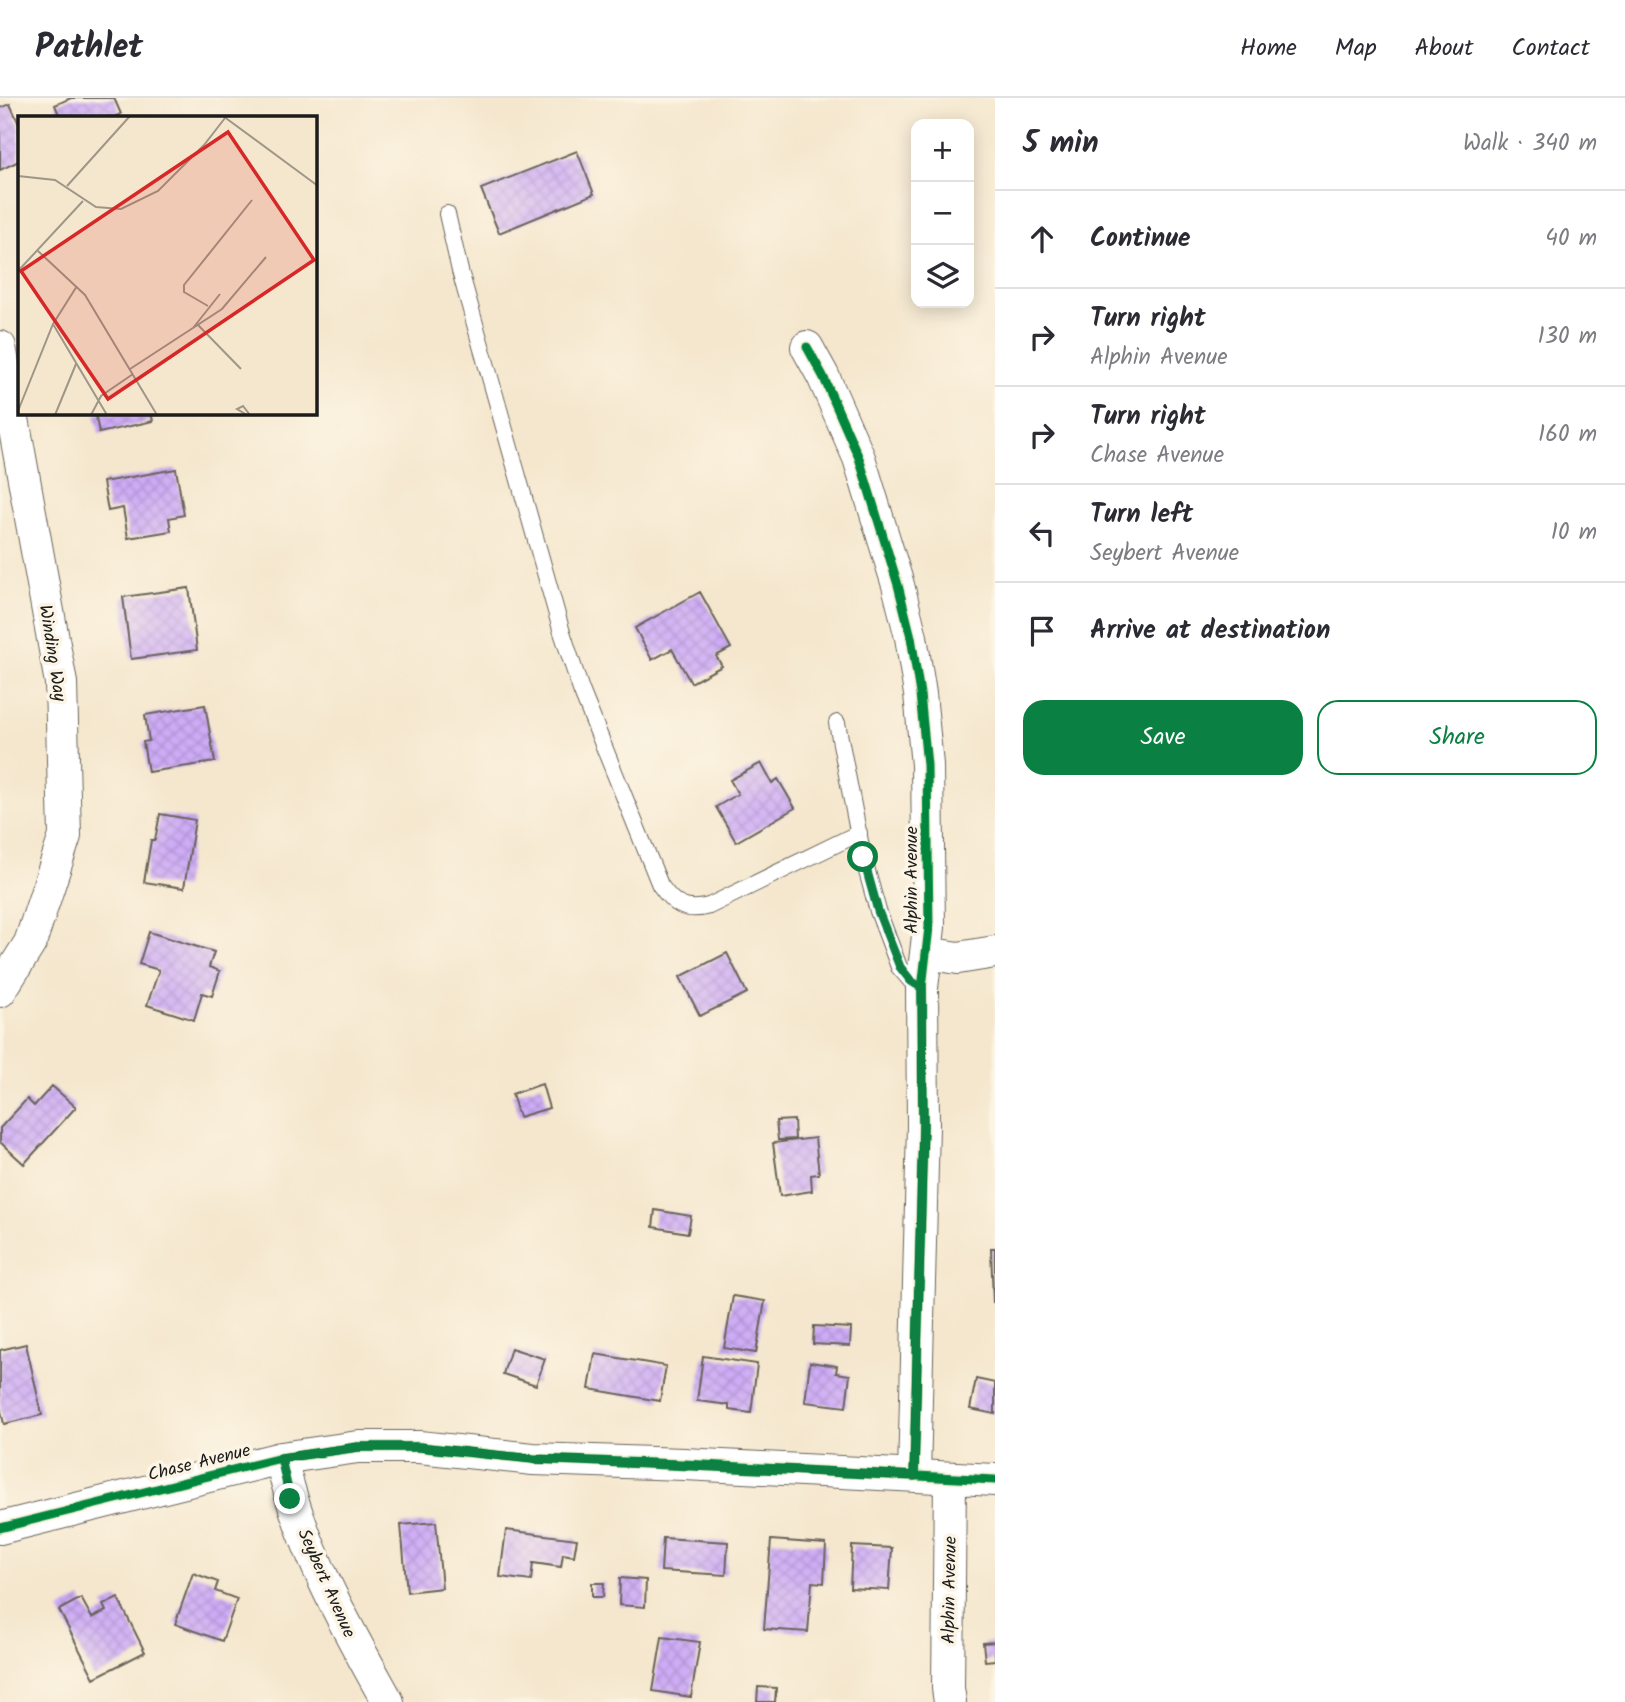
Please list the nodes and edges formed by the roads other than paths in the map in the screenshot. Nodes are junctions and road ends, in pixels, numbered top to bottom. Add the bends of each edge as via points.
1 (447, 214) dead end
2 (0, 347) edge
3 (807, 347) dead end
4 (837, 723) dead end
5 (859, 833) junction
6 (995, 952) edge
7 (926, 953) junction
8 (922, 988) junction
9 (0, 991) edge
10 (281, 1458) junction
11 (914, 1476) junction
12 (950, 1478) junction
13 (995, 1480) edge
14 (0, 1528) edge
15 (388, 1702) edge
16 (950, 1702) edge

1 - 5 lane via 561,629 660,885 682,908 695,910
2 - 9 street, Winding Way via 61,683 65,836 30,943
3 - 7 street, Alphin Avenue via 859,458 911,637 927,765
4 - 5 lane
5 - 8 lane via 878,911 900,967
6 - 7 street via 958,958
7 - 8 street, Alphin Avenue
8 - 11 street, Alphin Avenue
10 - 11 street, Chase Avenue via 358,1447 419,1447 533,1459
10 - 14 street, Chase Avenue
10 - 15 street, Seybert Avenue via 290,1499 342,1620
11 - 12 street, Chase Avenue
12 - 13 street, Chase Avenue
12 - 16 street, Alphin Avenue

